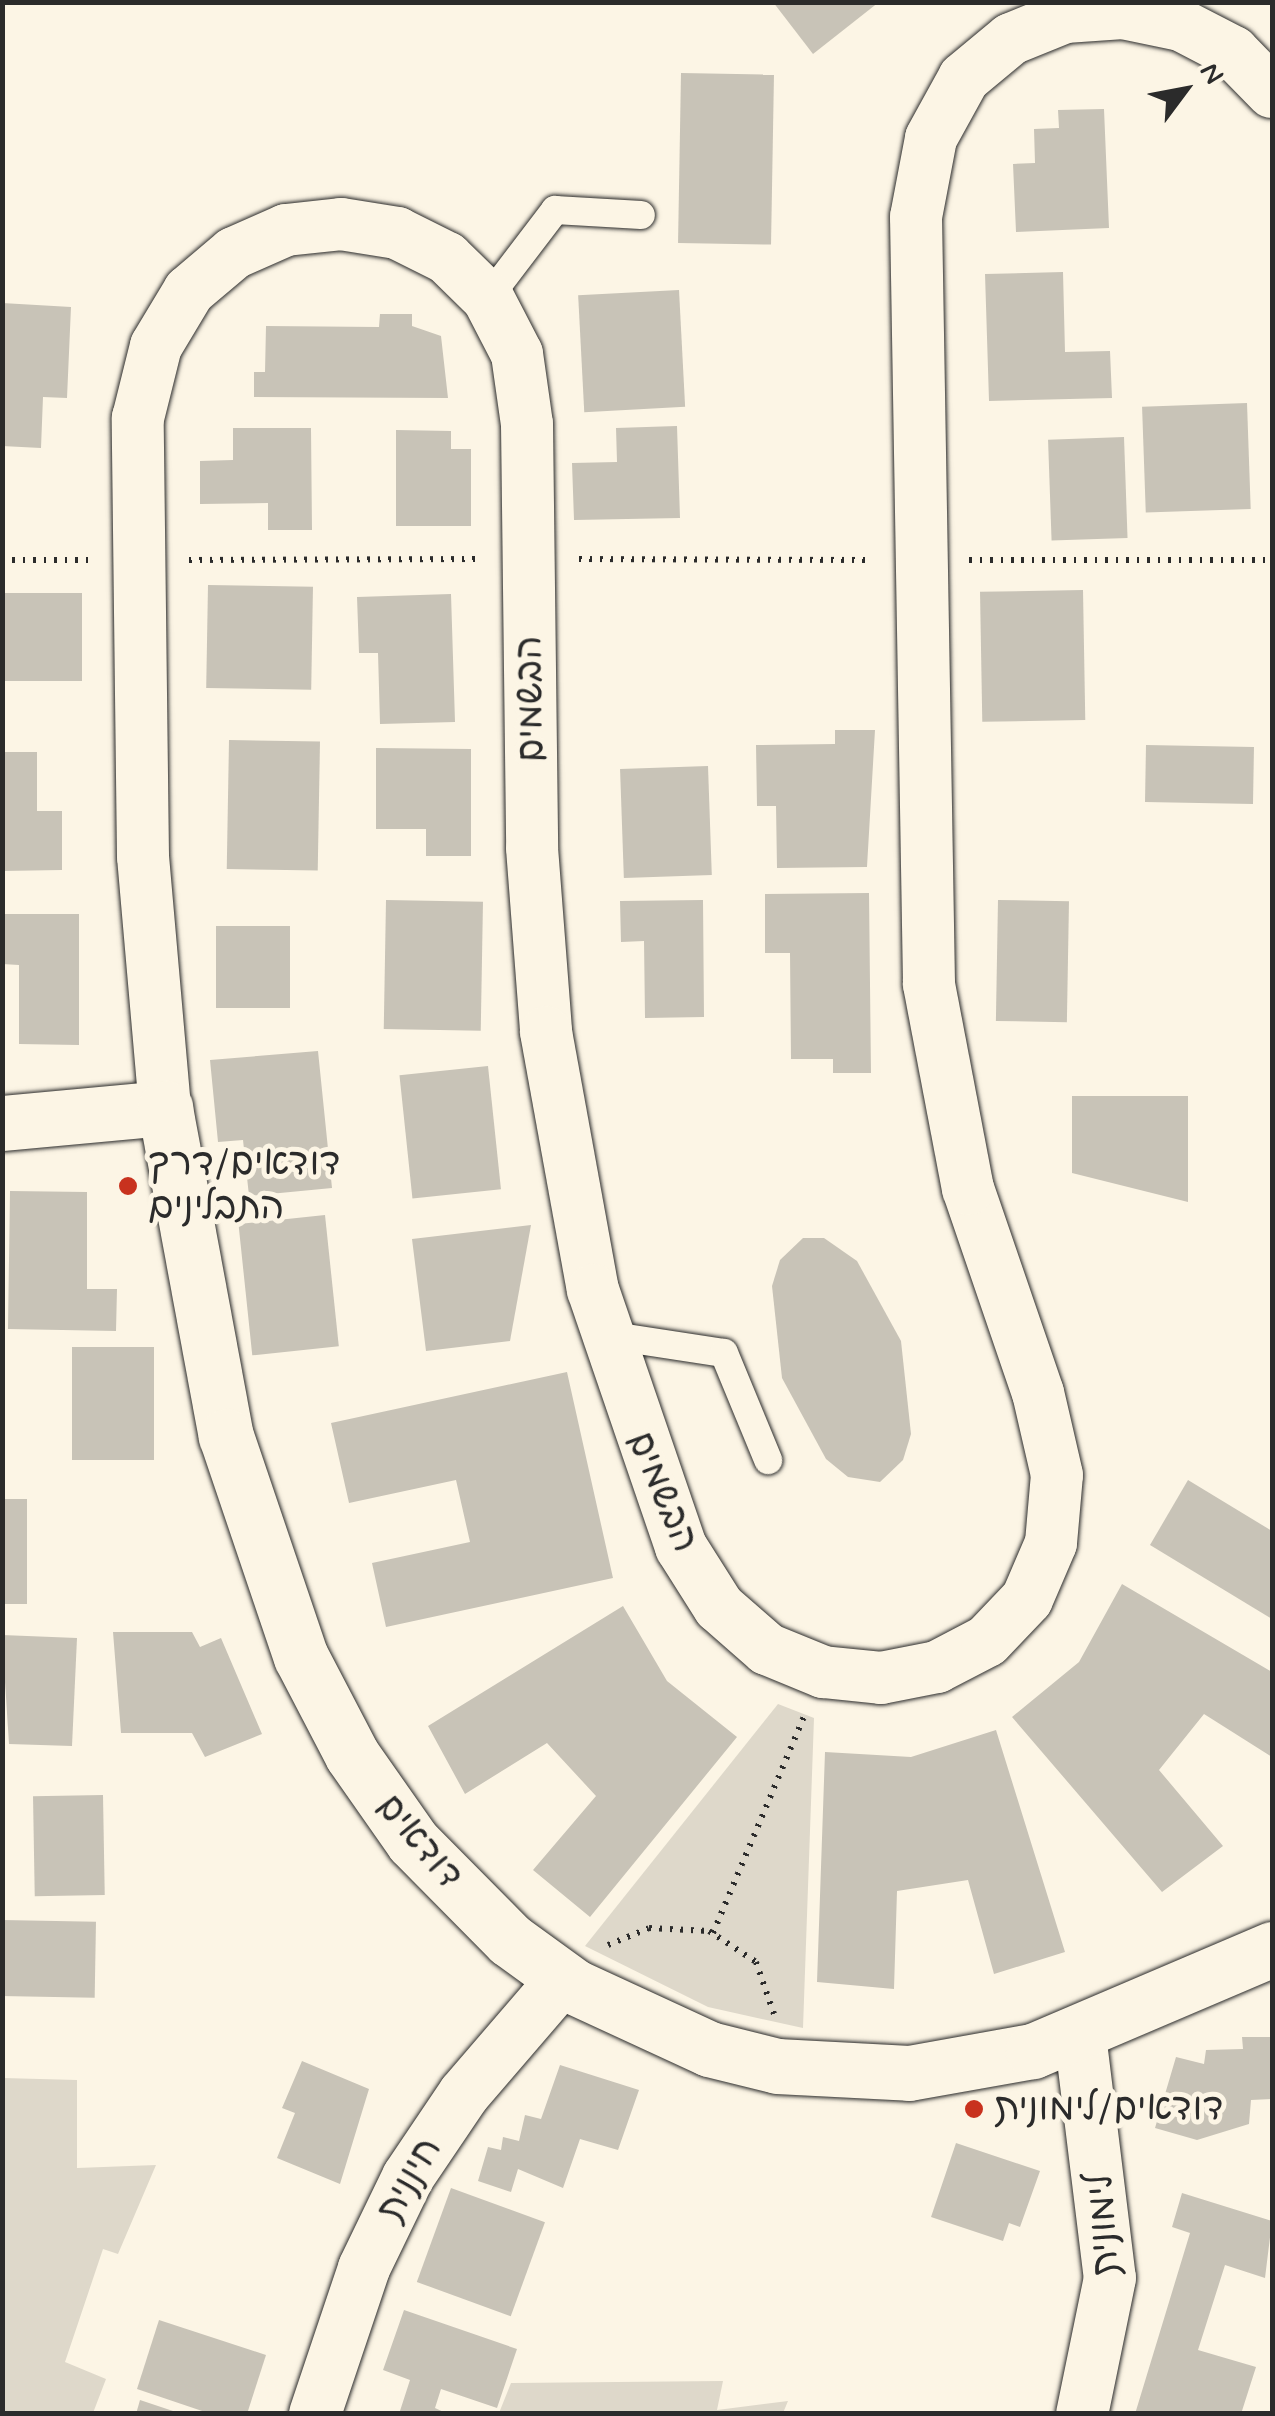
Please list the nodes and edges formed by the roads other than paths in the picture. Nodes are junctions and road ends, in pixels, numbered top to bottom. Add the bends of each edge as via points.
1 (1011, 21) edge
2 (1264, 69) edge
3 (641, 215) dead end
4 (488, 298) junction
5 (166, 1108) junction
6 (2, 1123) edge
7 (606, 1335) junction
8 (768, 1460) dead end
9 (1272, 1950) edge
10 (562, 1978) junction
11 (1080, 2035) junction
12 (315, 2414) edge
13 (1082, 2414) edge

1 - 2 street, הבשמים via 1124,13 1180,25
1 - 7 street, הבשמים via 964,78 931,138 916,217 933,1012 984,1251 1038,1392 1056,1475 1052,1543 1027,1599 987,1641 937,1667 881,1678 823,1672 767,1649 719,1608 681,1547
3 - 4 lane via 555,210
4 - 5 street, הבשמים via 448,258 397,233 342,224 286,230 234,252 189,291 156,346 138,418 145,910
4 - 7 street, הבשמים via 520,372 539,968 566,1161
5 - 6 street
5 - 10 street, דודאים via 226,1436 301,1657 352,1755 413,1842
7 - 8 lane via 724,1353
9 - 11 street, דודאים
10 - 11 street, דודאים via 642,2024 777,2066 910,2073
10 - 12 street, חיננית via 464,2094 408,2178 345,2315
11 - 13 street, לימונית via 1110,2278

